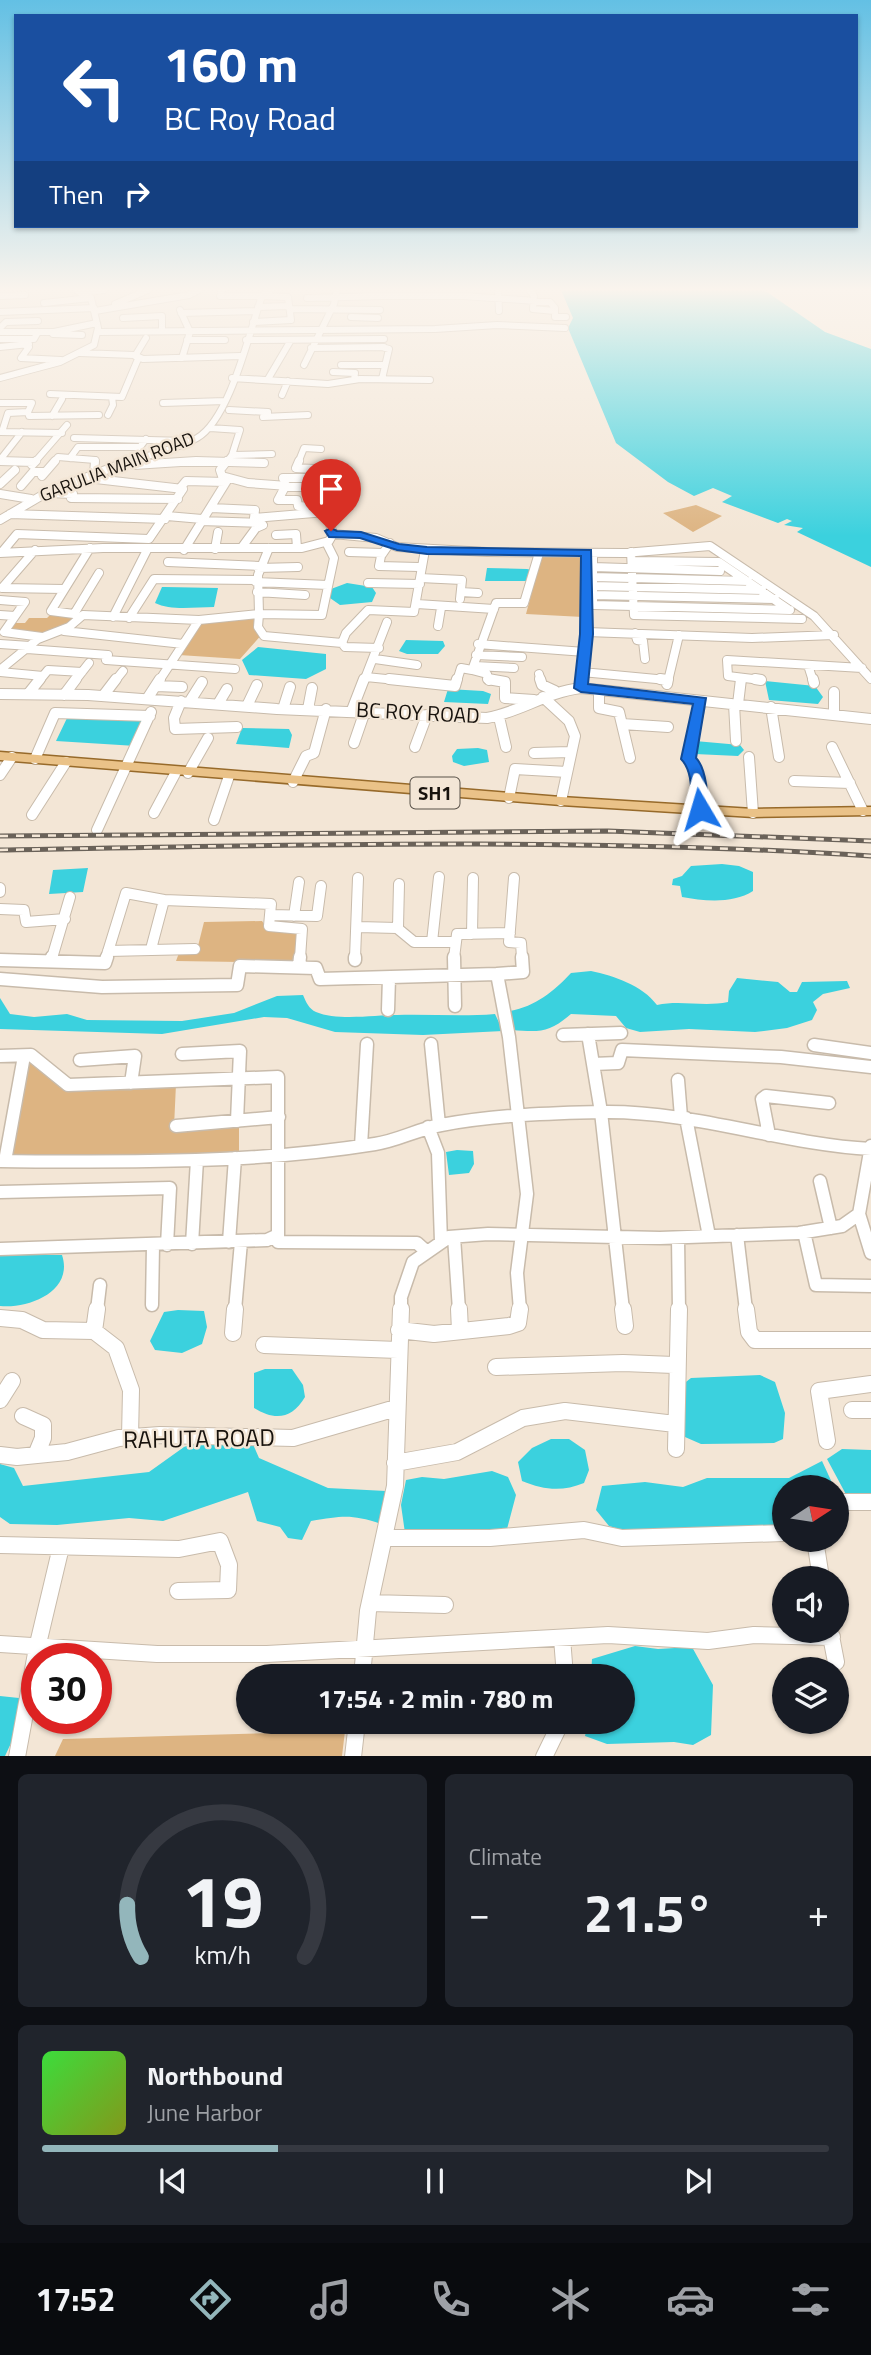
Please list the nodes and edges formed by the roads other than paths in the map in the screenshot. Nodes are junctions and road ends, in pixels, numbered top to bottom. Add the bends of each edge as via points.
1 (131, 372) edge
2 (234, 372) edge
3 (272, 372) edge
4 (333, 372) dead end
5 (384, 372) edge
6 (232, 378) junction
7 (268, 379) junction
8 (291, 379) junction
9 (382, 379) junction
10 (354, 380) junction
11 (410, 380) junction
12 (430, 380) dead end
13 (328, 384) junction
14 (407, 391) dead end
15 (50, 394) dead end
16 (282, 395) dead end
17 (112, 397) junction
18 (323, 397) dead end
19 (15, 398) dead end
20 (62, 399) dead end
21 (225, 400) junction
22 (163, 402) dead end
23 (1, 403) edge
24 (229, 410) junction
25 (28, 412) junction
26 (267, 412) junction
27 (90, 415) junction
28 (99, 415) dead end
29 (108, 415) dead end
30 (308, 415) dead end
31 (52, 416) junction
32 (84, 423) dead end
33 (67, 425) dead end
34 (257, 425) dead end
35 (210, 428) junction
36 (232, 429) junction
37 (1, 432) edge
38 (22, 432) junction
39 (62, 433) junction
40 (74, 438) dead end
41 (146, 439) junction
42 (189, 441) junction
43 (321, 449) dead end
44 (272, 454) dead end
45 (58, 457) junction
46 (70, 458) junction
47 (229, 458) junction
48 (0, 460) edge
49 (35, 461) junction
50 (264, 463) dead end
51 (113, 468) junction
52 (15, 470) dead end
53 (94, 474) junction
54 (84, 478) junction
55 (227, 480) junction
56 (284, 480) junction
57 (315, 482) junction
58 (0, 484) edge
59 (21, 486) dead end
60 (104, 488) dead end
61 (181, 492) junction
62 (45, 493) junction
63 (2, 496) edge
64 (31, 499) junction
65 (123, 499) junction
66 (211, 508) junction
67 (325, 509) junction
68 (35, 515) junction
69 (3, 517) edge
70 (113, 518) junction
71 (166, 518) junction
72 (201, 520) junction
73 (264, 521) junction
74 (218, 532) dead end
75 (17, 534) junction
76 (333, 534) junction
77 (276, 536) dead end
78 (118, 539) junction
79 (326, 542) junction
80 (390, 543) junction
81 (243, 547) junction
82 (90, 548) junction
83 (269, 548) junction
84 (297, 548) junction
85 (713, 548) junction
86 (114, 549) junction
87 (215, 549) junction
88 (35, 550) junction
89 (147, 550) junction
90 (184, 550) junction
91 (425, 550) junction
92 (1, 552) edge
93 (349, 552) dead end
94 (383, 553) junction
95 (539, 553) junction
96 (589, 553) junction
97 (168, 562) dead end
98 (674, 562) junction
99 (258, 567) junction
100 (298, 567) dead end
101 (419, 567) junction
102 (99, 573) dead end
103 (632, 573) junction
104 (256, 581) junction
105 (420, 581) junction
106 (593, 581) junction
107 (750, 581) junction
108 (368, 583) dead end
109 (328, 585) junction
110 (676, 588) junction
111 (64, 589) junction
112 (763, 590) junction
113 (257, 592) junction
114 (478, 593) dead end
115 (723, 594) junction
116 (305, 595) dead end
117 (775, 599) junction
118 (0, 600) edge
119 (417, 604) junction
120 (633, 606) junction
121 (441, 608) junction
122 (494, 608) junction
123 (790, 610) junction
124 (680, 612) junction
125 (78, 614) junction
126 (259, 614) junction
127 (0, 615) edge
128 (15, 616) junction
129 (113, 617) junction
130 (129, 618) junction
131 (199, 620) junction
132 (387, 622) dead end
133 (438, 626) dead end
134 (64, 631) junction
135 (587, 632) junction
136 (635, 633) junction
137 (679, 635) junction
138 (834, 635) junction
139 (42, 637) junction
140 (342, 643) junction
141 (0, 644) edge
142 (183, 644) junction
143 (478, 644) junction
144 (29, 648) junction
145 (379, 648) junction
146 (584, 652) junction
147 (476, 655) junction
148 (522, 657) dead end
149 (375, 659) junction
150 (645, 659) dead end
151 (767, 662) junction
152 (89, 663) dead end
153 (169, 665) junction
154 (417, 665) dead end
155 (808, 665) junction
156 (473, 668) junction
157 (514, 668) dead end
158 (862, 668) junction
159 (235, 669) dead end
160 (0, 671) edge
161 (123, 671) dead end
162 (82, 672) junction
163 (582, 672) junction
164 (538, 674) dead end
165 (43, 676) junction
166 (366, 677) junction
167 (741, 678) junction
168 (871, 679) edge
169 (667, 680) junction
170 (202, 682) dead end
171 (814, 683) dead end
172 (257, 685) dead end
173 (156, 686) junction
174 (182, 687) dead end
175 (290, 687) dead end
176 (312, 688) dead end
177 (581, 688) junction
178 (227, 689) dead end
179 (599, 690) junction
180 (555, 691) junction
181 (834, 692) dead end
182 (0, 694) edge
183 (28, 694) junction
184 (64, 695) junction
185 (103, 696) junction
186 (666, 697) junction
187 (151, 699) junction
188 (540, 699) junction
189 (186, 701) junction
190 (701, 701) junction
191 (218, 704) junction
192 (736, 704) junction
193 (247, 706) junction
194 (771, 707) junction
195 (283, 709) junction
196 (308, 709) junction
197 (326, 709) junction
198 (352, 710) junction
199 (365, 711) junction
200 (834, 713) junction
201 (427, 715) junction
202 (150, 716) junction
203 (499, 717) junction
204 (871, 719) edge
205 (622, 724) junction
206 (668, 726) dead end
207 (237, 727) dead end
208 (208, 738) dead end
209 (736, 741) dead end
210 (354, 743) dead end
211 (415, 747) dead end
212 (506, 747) dead end
213 (832, 747) dead end
214 (570, 752) junction
215 (534, 753) dead end
216 (6, 757) edge
217 (750, 757) dead end
218 (779, 757) dead end
219 (630, 758) dead end
220 (35, 759) junction
221 (66, 762) junction
222 (128, 768) junction
223 (182, 772) junction
224 (567, 772) junction
225 (0, 775) edge
226 (229, 776) junction
227 (794, 781) dead end
228 (293, 782) junction
229 (850, 783) junction
230 (509, 797) junction
231 (561, 801) junction
232 (700, 809) junction
233 (868, 812) edge
234 (154, 813) dead end
235 (753, 813) junction
236 (32, 815) dead end
237 (214, 820) dead end
238 (97, 830) dead end
239 (439, 877) dead end
240 (358, 878) dead end
241 (473, 878) dead end
242 (514, 878) dead end
243 (299, 882) dead end
244 (399, 884) dead end
245 (321, 886) dead end
246 (70, 897) dead end
247 (164, 900) junction
248 (0, 909) edge
249 (270, 915) junction
250 (294, 915) junction
251 (65, 919) junction
252 (358, 927) junction
253 (398, 927) junction
254 (510, 933) junction
255 (472, 934) junction
256 (432, 942) junction
257 (454, 942) junction
258 (195, 949) dead end
259 (151, 950) junction
260 (108, 951) junction
261 (0, 960) edge
262 (355, 960) dead end
263 (51, 961) junction
264 (299, 966) junction
265 (497, 974) junction
266 (455, 976) junction
267 (389, 978) junction
268 (0, 979) edge
269 (455, 1006) dead end
270 (388, 1010) dead end
271 (621, 1033) dead end
272 (588, 1034) junction
273 (563, 1035) dead end
274 (367, 1044) dead end
275 (431, 1044) dead end
276 (814, 1045) dead end
277 (871, 1053) edge
278 (182, 1054) dead end
279 (0, 1056) edge
280 (24, 1056) junction
281 (80, 1060) dead end
282 (593, 1064) junction
283 (871, 1067) edge
284 (239, 1078) junction
285 (678, 1080) dead end
286 (131, 1083) junction
287 (829, 1103) dead end
288 (601, 1112) junction
289 (519, 1116) junction
290 (279, 1117) junction
291 (683, 1117) junction
292 (237, 1121) junction
293 (176, 1126) dead end
294 (434, 1126) junction
295 (769, 1135) junction
296 (361, 1146) junction
297 (871, 1148) edge
298 (280, 1155) junction
299 (235, 1158) junction
300 (197, 1160) junction
301 (3, 1161) edge
302 (820, 1181) dead end
303 (0, 1192) edge
304 (859, 1214) junction
305 (831, 1228) junction
306 (804, 1232) junction
307 (278, 1234) junction
308 (524, 1235) junction
309 (737, 1235) junction
310 (614, 1236) junction
311 (709, 1236) junction
312 (678, 1238) junction
313 (447, 1239) junction
314 (235, 1242) junction
315 (192, 1244) junction
316 (160, 1245) junction
317 (869, 1245) edge
318 (0, 1249) edge
319 (427, 1252) junction
320 (100, 1285) dead end
321 (871, 1286) edge
322 (152, 1305) dead end
323 (0, 1318) edge
324 (625, 1326) dead end
325 (399, 1330) junction
326 (94, 1331) junction
327 (460, 1331) junction
328 (233, 1333) dead end
329 (871, 1340) edge
330 (264, 1345) dead end
331 (398, 1350) junction
332 (674, 1365) junction
333 (496, 1367) dead end
334 (12, 1381) dead end
335 (871, 1384) edge
336 (0, 1400) edge
337 (396, 1408) junction
338 (852, 1410) dead end
339 (871, 1410) edge
340 (23, 1416) dead end
341 (675, 1424) junction
342 (130, 1437) junction
343 (827, 1441) dead end
344 (676, 1449) dead end
345 (0, 1455) edge
346 (36, 1455) junction
347 (396, 1463) junction
348 (849, 1502) edge
349 (871, 1502) edge
350 (772, 1533) edge
351 (384, 1538) junction
352 (0, 1545) edge
353 (61, 1547) junction
354 (178, 1591) dead end
355 (370, 1603) junction
356 (445, 1605) dead end
357 (772, 1635) edge
358 (562, 1638) junction
359 (38, 1643) edge
360 (0, 1644) edge
361 (21, 1646) edge
362 (364, 1650) junction
363 (112, 1652) edge
364 (363, 1664) edge
365 (564, 1664) edge
366 (22, 1734) edge
367 (356, 1734) edge
368 (555, 1734) edge
369 (17, 1756) edge
370 (353, 1756) edge
371 (544, 1756) edge

1 - 17 street via 123,396
2 - 6 street, GARULIA MAIN ROAD
3 - 7 street
4 - 10 street via 355,373
5 - 9 street
6 - 7 street
6 - 21 street, GARULIA MAIN ROAD
7 - 8 street
8 - 13 street via 307,387
8 - 16 street
9 - 10 street
9 - 11 street via 392,383
10 - 13 street
11 - 12 street
11 - 14 street
13 - 18 street
15 - 17 street
17 - 29 street
19 - 23 street via 4,398
20 - 31 street
21 - 22 street
21 - 24 street
21 - 35 street, GARULIA MAIN ROAD
23 - 25 street via 32,402
24 - 26 street
24 - 36 street
25 - 31 street via 29,416
25 - 37 street via 8,414
26 - 30 street
26 - 34 street
27 - 28 street
27 - 31 street
27 - 32 street
33 - 39 street
35 - 36 street
35 - 42 street, GARULIA MAIN ROAD
36 - 47 street via 240,430
37 - 38 street
38 - 39 street
38 - 48 street
39 - 49 street
40 - 41 street
41 - 42 street
41 - 46 street via 136,448 78,447
42 - 51 street, GARULIA MAIN ROAD
43 - 57 street via 304,448 296,468 313,469
44 - 47 street
45 - 46 street
45 - 49 street
45 - 59 street via 43,474 33,472
46 - 53 street via 96,461
47 - 50 street
47 - 51 street
47 - 55 street via 220,470
48 - 49 street
51 - 53 street, GARULIA MAIN ROAD
52 - 58 street
53 - 54 street, GARULIA MAIN ROAD
54 - 61 street
54 - 62 street, GARULIA MAIN ROAD
55 - 56 street
55 - 61 street via 186,481
55 - 66 street
56 - 57 street
56 - 67 street via 278,500 298,500 299,506
57 - 67 street via 328,489
60 - 61 street
61 - 65 street
61 - 71 street
62 - 64 street, GARULIA MAIN ROAD
62 - 65 street
63 - 64 street
64 - 69 street, GARULIA MAIN ROAD
65 - 70 street
66 - 72 street
66 - 73 street via 255,510 254,518
67 - 73 street
67 - 76 street
68 - 69 street
68 - 70 street
68 - 75 street
70 - 71 street
71 - 72 street
71 - 78 street via 152,538
72 - 73 street
72 - 90 street
73 - 81 street
74 - 87 street
75 - 78 street
75 - 92 street
76 - 79 street
76 - 80 street
77 - 84 street via 296,534
78 - 86 street
79 - 84 street
79 - 109 street via 334,558
80 - 91 street
80 - 94 street
81 - 83 street
81 - 87 street
82 - 86 street
82 - 88 street
82 - 111 street
83 - 84 street
83 - 99 street
85 - 103 street
85 - 115 street
85 - 138 street via 777,589
86 - 89 street
87 - 90 street
88 - 92 street
88 - 111 street via 2,588
89 - 90 street
89 - 129 street
91 - 95 street
91 - 101 street
93 - 94 street
94 - 101 street via 379,566
95 - 96 street
95 - 122 street via 524,603 496,603
96 - 103 street
96 - 106 street
96 - 135 street
97 - 99 street
98 - 103 street
98 - 110 street
98 - 115 street
99 - 100 street
99 - 104 street
101 - 105 street
102 - 125 street
103 - 106 street
103 - 106 street
103 - 110 street
103 - 110 street
103 - 120 street
104 - 109 street
104 - 113 street
104 - 130 street via 154,579
105 - 108 street
105 - 114 street via 462,580 460,595
105 - 119 street
106 - 120 street via 593,606
107 - 112 street
107 - 115 street
107 - 115 street
109 - 126 street via 322,615
110 - 115 street
110 - 115 street
110 - 124 street
111 - 125 street via 51,611
112 - 115 street
112 - 117 street
113 - 116 street
113 - 126 street
115 - 117 street
115 - 123 street
115 - 123 street via 802,619
115 - 124 street
117 - 123 street
118 - 128 street via 25,602
119 - 121 street
119 - 140 street via 414,612 368,610
120 - 124 street via 634,615
121 - 122 street
121 - 133 street
122 - 143 street
125 - 129 street
125 - 134 street via 74,626
126 - 131 street
126 - 140 street via 258,627 264,636
127 - 128 street
128 - 139 street via 4,632
129 - 130 street
130 - 131 street
131 - 142 street
132 - 145 street
134 - 139 street
134 - 142 street
135 - 136 street
135 - 146 street
136 - 137 street
136 - 150 street via 636,640 643,641
137 - 138 street
137 - 169 street
138 - 158 street
139 - 144 street
140 - 145 street via 345,647
141 - 144 street
142 - 153 street
143 - 146 street
143 - 147 street
144 - 153 street
144 - 160 street
145 - 149 street
146 - 163 street
147 - 148 street
147 - 156 street
149 - 154 street
149 - 166 street
151 - 155 street
151 - 167 street via 764,677
151 - 167 street via 727,660 728,676
152 - 162 street
153 - 159 street
153 - 173 street
155 - 158 street
155 - 171 street
156 - 157 street
156 - 166 street via 461,668 454,686
156 - 188 street via 487,674 488,681 505,682 505,698
158 - 168 street
160 - 165 street
161 - 185 street
162 - 165 street via 48,670
162 - 184 street
163 - 169 street
163 - 177 street
164 - 180 street via 542,685
165 - 183 street
166 - 198 street
167 - 192 street
169 - 186 street
170 - 189 street
172 - 193 street
173 - 174 street
173 - 187 street
175 - 195 street
176 - 196 street
177 - 179 street, BC ROY ROAD
177 - 180 street, BC ROY ROAD
178 - 191 street
179 - 186 street, BC ROY ROAD
179 - 205 street via 598,708 619,712
180 - 188 street, BC ROY ROAD
181 - 200 street
182 - 183 street, BC ROY ROAD
183 - 184 street, BC ROY ROAD
184 - 185 street, BC ROY ROAD
185 - 187 street, BC ROY ROAD
186 - 190 street, BC ROY ROAD
187 - 189 street, BC ROY ROAD
187 - 202 street
188 - 203 street, BC ROY ROAD
188 - 214 street via 569,722 575,736
189 - 191 street, BC ROY ROAD
189 - 207 street via 174,718 175,729
190 - 192 street, BC ROY ROAD
190 - 232 street via 688,759 693,762
191 - 193 street, BC ROY ROAD
192 - 194 street, BC ROY ROAD
192 - 209 street
193 - 195 street, BC ROY ROAD
194 - 200 street, BC ROY ROAD
194 - 218 street
195 - 196 street, BC ROY ROAD
196 - 197 street, BC ROY ROAD
197 - 198 street, BC ROY ROAD
197 - 228 street via 314,753 306,756
198 - 199 street, BC ROY ROAD
199 - 201 street, BC ROY ROAD
199 - 210 street
200 - 204 street, BC ROY ROAD
201 - 203 street, BC ROY ROAD
201 - 211 street
202 - 220 street via 55,713
202 - 222 street
203 - 212 street
205 - 206 street
205 - 219 street
208 - 223 street
213 - 229 street
214 - 215 street
214 - 224 street
216 - 220 main road, SH1
216 - 225 street
217 - 235 street
220 - 221 main road, SH1
221 - 222 main road, SH1
221 - 236 street
222 - 223 main road, SH1
222 - 238 street
223 - 226 main road, SH1
223 - 234 street
224 - 230 street via 515,769
224 - 231 street
226 - 228 main road, SH1
226 - 237 street
227 - 229 street
228 - 230 main road, SH1
229 - 233 street
230 - 231 main road, SH1
231 - 232 main road, SH1
232 - 235 main road, SH1
233 - 235 main road, SH1
239 - 256 street
240 - 252 street
241 - 255 street
242 - 254 street
243 - 250 street
244 - 253 street
245 - 250 street via 317,916
246 - 251 street
247 - 249 street via 271,904
247 - 259 street
247 - 260 street via 126,892
248 - 251 street via 24,910 26,922
249 - 250 street
249 - 264 street via 269,926 302,929
251 - 263 street
252 - 253 street
252 - 262 street
253 - 256 street via 407,930 414,942
254 - 255 street
254 - 265 street via 509,942 521,943 523,972
255 - 257 street via 457,934
256 - 257 street
257 - 266 street
258 - 259 street
259 - 260 street
260 - 263 street via 105,963
261 - 263 street
264 - 267 street via 317,968 320,979
264 - 268 street via 240,966 237,985 102,987
265 - 266 street
265 - 289 street
266 - 267 street
266 - 269 street
267 - 270 street
271 - 272 street
272 - 273 street
272 - 282 street
274 - 296 street
275 - 294 street
276 - 277 street
278 - 284 street via 240,1051
279 - 280 street
280 - 286 street via 31,1055 68,1085
280 - 301 street
281 - 286 street via 135,1056
282 - 283 street via 618,1063 622,1051 781,1057
282 - 288 street
284 - 286 street
284 - 290 street via 278,1077
284 - 292 street
285 - 291 street
287 - 295 street via 766,1096 762,1099
288 - 289 street
288 - 291 street
288 - 310 street
289 - 294 street
289 - 308 street via 527,1194
290 - 292 street
290 - 298 street
291 - 295 street
291 - 311 street
292 - 293 street
294 - 296 street
294 - 313 street
295 - 297 street via 831,1147
296 - 298 street
297 - 304 street
298 - 299 street
298 - 307 street
299 - 300 street
299 - 314 street
300 - 301 street
300 - 315 street
302 - 305 street
303 - 316 street via 170,1188
304 - 305 street
304 - 317 street
305 - 306 street
306 - 309 street
306 - 321 street via 816,1284
307 - 314 street via 267,1241
307 - 319 street via 278,1242 418,1243
308 - 310 street
308 - 313 street
308 - 327 street via 517,1273 518,1323
309 - 311 street
309 - 329 street via 749,1332 755,1340
310 - 312 street
310 - 324 street
311 - 312 street
312 - 332 street via 681,1294
313 - 319 street
313 - 327 street
314 - 315 street
314 - 328 street
315 - 316 street
316 - 318 street
316 - 322 street
319 - 325 street via 413,1262 401,1297
320 - 326 street
323 - 326 street via 22,1320 43,1330
325 - 327 street
325 - 331 street
326 - 342 street via 116,1348 131,1390
330 - 331 street
331 - 337 street
332 - 333 street
332 - 341 street
334 - 336 street
335 - 343 street via 819,1391
337 - 342 street, RAHUTA ROAD via 293,1438
337 - 347 street
338 - 339 street
340 - 346 street via 43,1425
341 - 344 street
341 - 347 street via 565,1411 523,1418 457,1452
342 - 346 street, RAHUTA ROAD
345 - 346 street, RAHUTA ROAD
347 - 351 street
348 - 349 street
350 - 351 street via 622,1538 584,1530 491,1538
351 - 355 street
352 - 353 street
353 - 354 street via 179,1549 220,1541 229,1565 228,1590
353 - 359 street
355 - 356 street
355 - 362 street
357 - 358 street via 708,1641 608,1635
358 - 362 street
358 - 365 street
360 - 361 street
362 - 363 street
362 - 364 street
366 - 369 street
367 - 370 street
368 - 371 street

